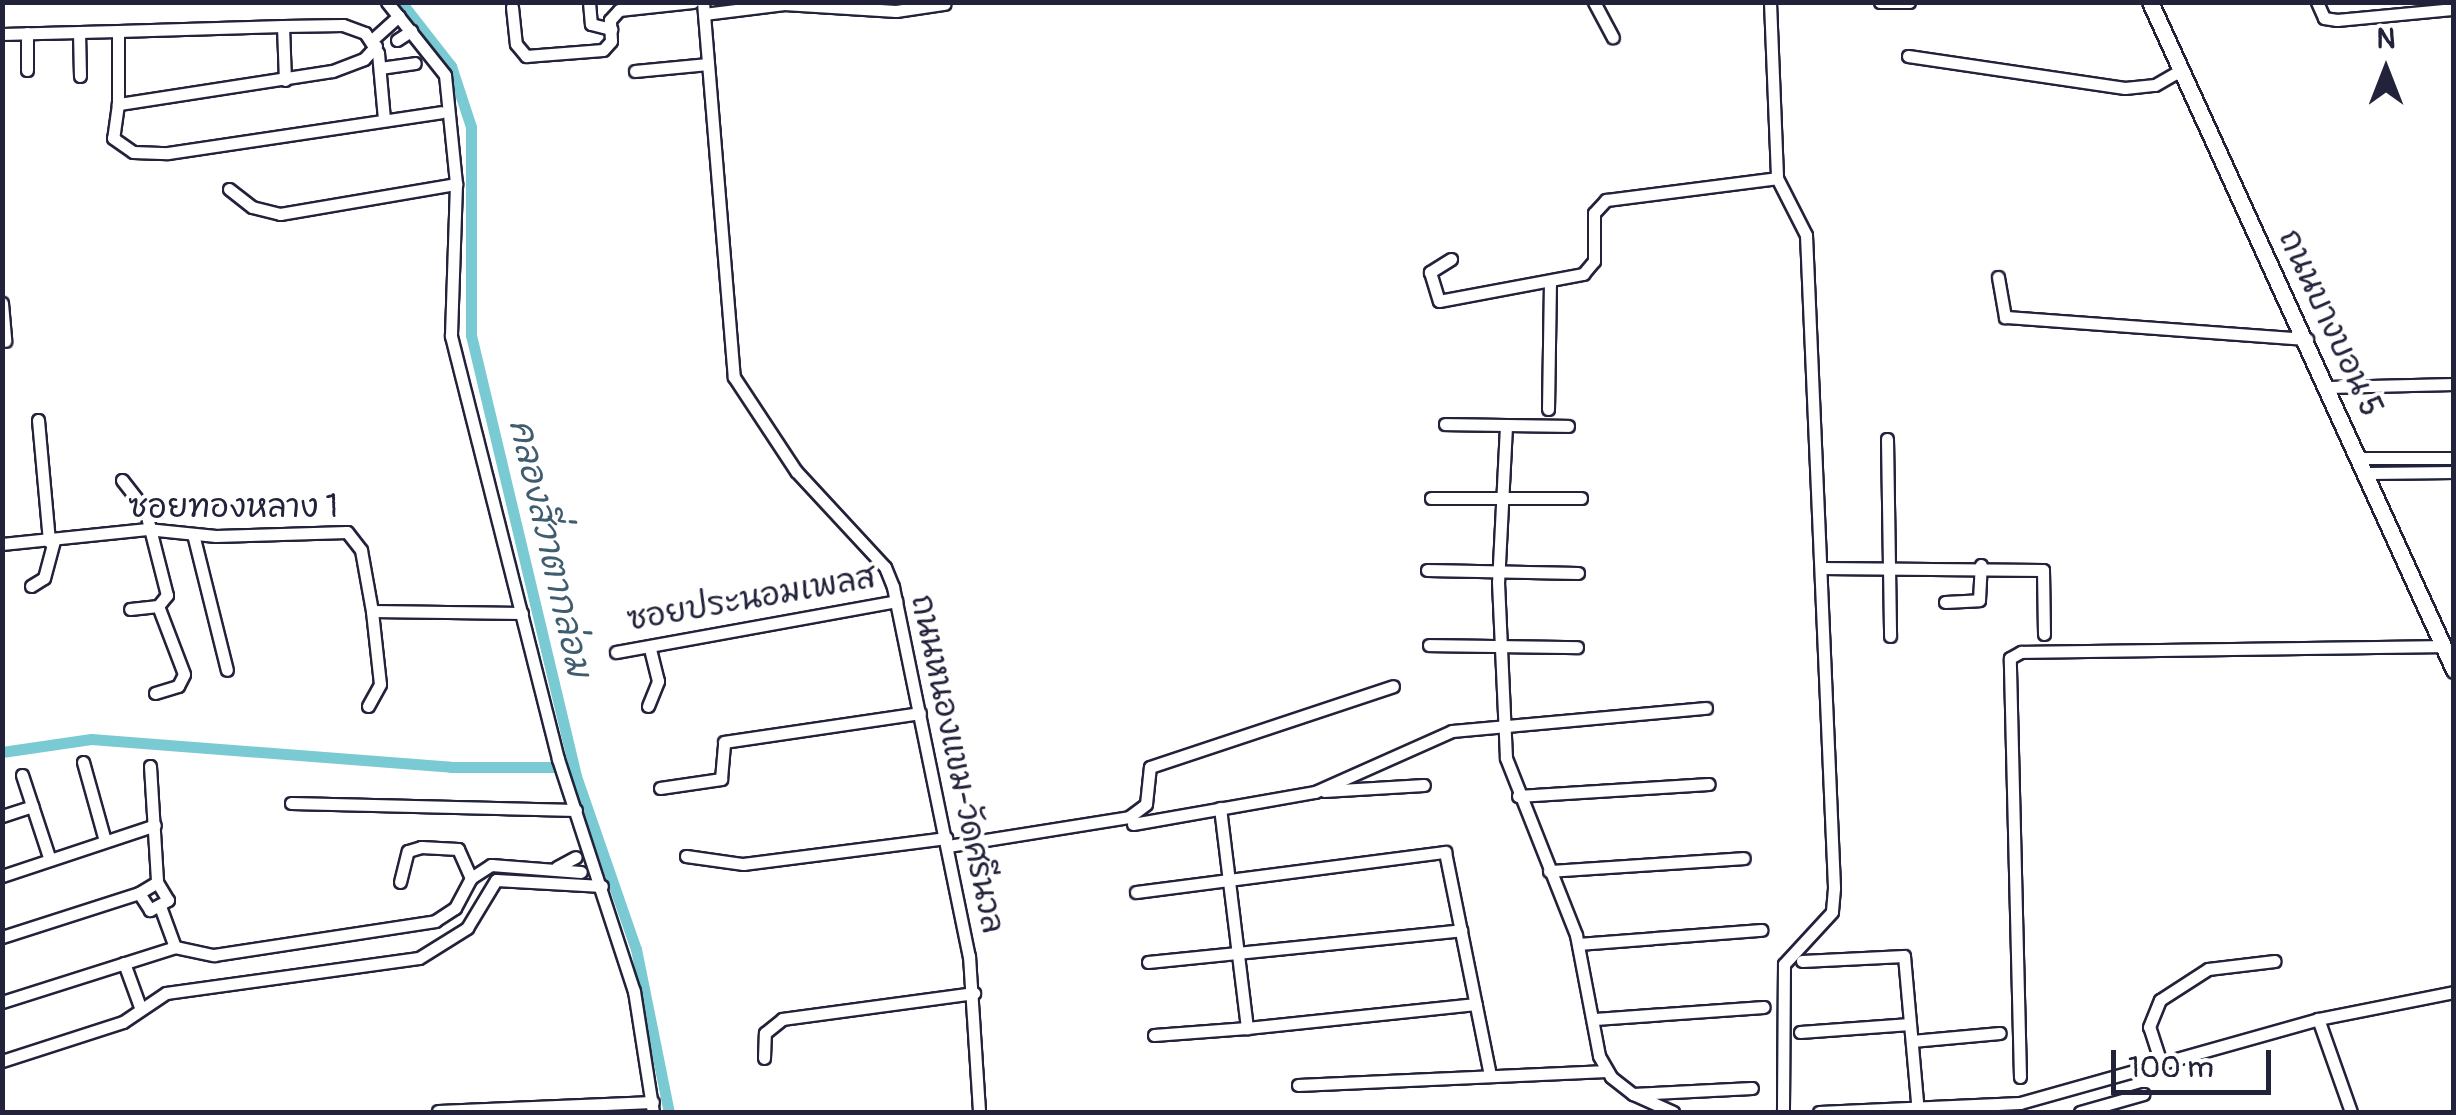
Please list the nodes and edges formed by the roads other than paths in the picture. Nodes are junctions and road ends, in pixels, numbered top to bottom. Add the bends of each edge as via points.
1 (388, 2) edge
2 (589, 2) edge
3 (693, 2) edge
4 (1594, 2) edge
5 (1770, 2) edge
6 (1880, 2) edge
7 (1909, 2) edge
8 (2150, 2) edge
9 (2317, 2) edge
10 (944, 4) edge
11 (512, 7) dead end
12 (704, 8) edge
13 (2454, 9) edge
14 (399, 16) junction
15 (283, 26) junction
16 (610, 29) junction
17 (118, 31) junction
18 (411, 31) junction
19 (79, 32) junction
20 (2, 34) edge
21 (27, 34) junction
22 (1613, 37) dead end
23 (375, 46) junction
24 (1908, 56) dead end
25 (415, 63) dead end
26 (708, 64) junction
27 (380, 68) junction
28 (27, 70) dead end
29 (2181, 70) junction
30 (635, 71) dead end
31 (80, 76) dead end
32 (285, 80) junction
33 (118, 104) junction
34 (441, 112) dead end
35 (384, 118) junction
36 (1776, 173) junction
37 (456, 184) junction
38 (229, 189) dead end
39 (1451, 260) dead end
40 (1998, 277) dead end
41 (1550, 281) junction
42 (2, 303) edge
43 (2307, 339) junction
44 (5, 341) dead end
45 (2454, 384) edge
46 (2328, 387) junction
47 (1548, 409) dead end
48 (38, 420) dead end
49 (1445, 424) dead end
50 (1506, 426) junction
51 (1568, 426) dead end
52 (1887, 439) dead end
53 (2454, 458) edge
54 (2365, 466) junction
55 (2454, 472) edge
56 (122, 480) dead end
57 (1431, 498) dead end
58 (1502, 498) junction
59 (1581, 498) dead end
60 (147, 529) junction
61 (193, 534) junction
62 (51, 542) junction
63 (2, 544) edge
64 (1888, 566) junction
65 (1981, 566) junction
66 (1821, 568) junction
67 (1427, 570) dead end
68 (1498, 571) junction
69 (1578, 573) dead end
70 (31, 586) dead end
71 (896, 600) junction
72 (1945, 602) dead end
73 (158, 606) junction
74 (130, 609) dead end
75 (372, 612) junction
76 (522, 613) junction
77 (1890, 636) dead end
78 (2044, 642) junction
79 (1428, 645) dead end
80 (1500, 646) junction
81 (2444, 646) junction
82 (1577, 647) dead end
83 (650, 648) junction
84 (616, 652) dead end
85 (228, 670) dead end
86 (2454, 670) edge
87 (1393, 686) dead end
88 (156, 693) dead end
89 (368, 706) dead end
90 (648, 706) dead end
91 (1706, 708) dead end
92 (920, 713) junction
93 (1504, 722) junction
94 (83, 762) dead end
95 (150, 766) dead end
96 (22, 774) dead end
97 (1709, 784) dead end
98 (1424, 785) dead end
99 (660, 788) dead end
100 (1315, 792) junction
101 (1518, 796) junction
102 (291, 803) dead end
103 (32, 806) junction
104 (1220, 808) junction
105 (576, 810) junction
106 (2, 816) edge
107 (1133, 824) dead end
108 (154, 826) junction
109 (105, 841) junction
110 (947, 842) junction
111 (583, 855) junction
112 (686, 856) dead end
113 (1744, 858) dead end
114 (50, 860) junction
115 (557, 867) junction
116 (588, 870) junction
117 (1549, 871) junction
118 (2, 876) edge
119 (471, 878) junction
120 (1228, 880) junction
121 (157, 882) junction
122 (400, 882) dead end
123 (602, 886) junction
124 (1136, 892) dead end
125 (140, 893) junction
126 (161, 909) junction
127 (1461, 930) junction
128 (1761, 930) dead end
129 (2, 936) edge
130 (1578, 944) junction
131 (175, 946) junction
132 (1237, 954) junction
133 (1802, 960) dead end
134 (2275, 960) dead end
135 (1148, 962) dead end
136 (124, 963) junction
137 (2454, 992) edge
138 (974, 993) junction
139 (2, 1002) edge
140 (1476, 1004) junction
141 (140, 1007) junction
142 (1764, 1007) dead end
143 (1596, 1019) junction
144 (2318, 1019) junction
145 (1910, 1024) junction
146 (1246, 1028) junction
147 (1800, 1032) dead end
148 (2000, 1034) dead end
149 (1154, 1035) dead end
150 (1912, 1040) junction
151 (764, 1058) dead end
152 (2, 1061) edge
153 (2161, 1063) junction
154 (1607, 1071) junction
155 (1490, 1076) junction
156 (2020, 1078) dead end
157 (2094, 1082) junction
158 (1298, 1086) dead end
159 (1752, 1088) dead end
160 (1632, 1094) junction
161 (2143, 1094) dead end
162 (653, 1107) edge
163 (1647, 1107) edge
164 (2020, 1108) edge
165 (2102, 1109) edge
166 (438, 1111) edge
167 (1918, 1111) edge
168 (979, 1112) edge
169 (1673, 1112) edge
170 (1783, 1112) edge
171 (1819, 1112) edge
172 (2080, 1112) edge
173 (2350, 1112) edge

1 - 14 street
2 - 16 street via 591,24
3 - 16 street via 620,10
4 - 22 street
5 - 36 street
6 - 7 street
8 - 29 main road, ถนนบางบอน 5
9 - 13 street via 2324,18 2338,20
10 - 12 street via 896,11 784,4
11 - 16 street via 516,44 526,56 603,50
12 - 26 street, ถนนหนองแขม-วัดศรีนวล
14 - 18 street
14 - 23 street
15 - 17 street
15 - 23 street via 343,25
15 - 32 street
17 - 19 street
17 - 33 street
18 - 23 street
18 - 37 street via 445,75
19 - 21 street
19 - 31 street
20 - 21 street
21 - 28 street
23 - 27 street
23 - 32 street via 353,64
24 - 29 street via 2125,88 2155,85
25 - 27 street
26 - 30 street
26 - 71 street, ถนนหนองแขม-วัดศรีนวล via 734,378 796,471 884,566
27 - 35 street
29 - 43 main road, ถนนบางบอน 5
32 - 33 street
33 - 35 street via 118,146 148,153
34 - 35 street
36 - 41 street via 1606,200 1594,212 1590,270
36 - 66 street via 1806,236
37 - 38 street via 280,214 252,206
37 - 76 street via 451,336
39 - 41 street via 1430,272 1439,300
40 - 43 street via 2005,316
41 - 47 street
42 - 44 street
43 - 46 main road, ถนนบางบอน 5
45 - 46 street
46 - 54 main road, ถนนบางบอน 5
48 - 62 street
49 - 50 street
50 - 51 street
50 - 58 street
52 - 64 street
53 - 54 street
54 - 55 street
54 - 81 main road, ถนนบางบอน 5
56 - 60 street via 145,509
57 - 58 street
58 - 59 street
58 - 68 street
60 - 61 street, ซอยทองหลาง 1
60 - 62 street, ซอยทองหลาง 1
60 - 73 street via 166,587 166,601
61 - 75 street, ซอยทองหลาง 1 via 347,532 358,540
61 - 85 street
62 - 63 street, ซอยทองหลาง 1
62 - 70 street via 44,578
64 - 65 street
64 - 66 street
64 - 77 street
65 - 72 street via 1979,600
65 - 78 street via 2043,570
66 - 170 street via 1834,899 1832,912 1784,964
67 - 68 street
68 - 69 street
68 - 80 street
71 - 83 street, ซอยประนอมเพลส
71 - 92 street, ถนนหนองแขม-วัดศรีนวล
73 - 74 street
73 - 88 street via 184,674 178,686
75 - 76 street
75 - 89 street, ซอยทองหลาง 1 via 380,684
76 - 105 street
78 - 81 street
78 - 156 street via 2010,658 2008,672
79 - 80 street
80 - 82 street
80 - 93 street
81 - 86 main road, ถนนบางบอน 5
83 - 84 street, ซอยประนอมเพลส
83 - 90 street via 658,681
87 - 110 street via 1159,762 1146,772 1146,804 1129,817
91 - 93 street
92 - 99 street via 724,742 721,779
92 - 110 street, ถนนหนองแขม-วัดศรีนวล
93 - 100 street via 1452,732
93 - 101 street
94 - 109 street
95 - 108 street
96 - 103 street
97 - 101 street
98 - 100 street
100 - 104 street
101 - 117 street
102 - 105 street
103 - 106 street
103 - 114 street
104 - 107 street
104 - 120 street
105 - 111 street
108 - 109 street
108 - 121 street
109 - 114 street
110 - 112 street via 743,864
110 - 138 street, ถนนหนองแขม-วัดศรีนวล
111 - 115 street
111 - 116 street
113 - 117 street
114 - 118 street
115 - 116 street
115 - 119 street via 491,865
116 - 123 street
117 - 130 street
119 - 122 street via 458,849 420,847 408,851
119 - 131 street via 456,908 435,921 214,955
120 - 124 street
120 - 127 street via 1445,852
120 - 132 street
121 - 125 street
121 - 126 street via 166,889
123 - 141 street via 496,880 467,928 420,958 192,988
123 - 162 street via 646,1039
125 - 126 street via 141,904
125 - 129 street
126 - 131 street
127 - 132 street
127 - 140 street
128 - 130 street
130 - 143 street
131 - 136 street
132 - 135 street
132 - 146 street
133 - 145 street via 1904,956
134 - 153 street via 2208,969 2160,1000 2150,1027
136 - 139 street
136 - 141 street
137 - 144 street
138 - 151 street via 782,1018 765,1033
138 - 168 street, ถนนหนองแขม-วัดศรีนวล
140 - 146 street
140 - 155 street
141 - 152 street via 123,1022
142 - 143 street
143 - 154 street
144 - 153 street
144 - 173 street
145 - 147 street
145 - 150 street
146 - 149 street
148 - 150 street
150 - 167 street
153 - 157 street
154 - 155 street
154 - 160 street
155 - 158 street
157 - 164 street
157 - 165 street
159 - 160 street
160 - 163 street
161 - 165 street
162 - 166 street
163 - 169 street
164 - 167 street
165 - 172 street
167 - 171 street

